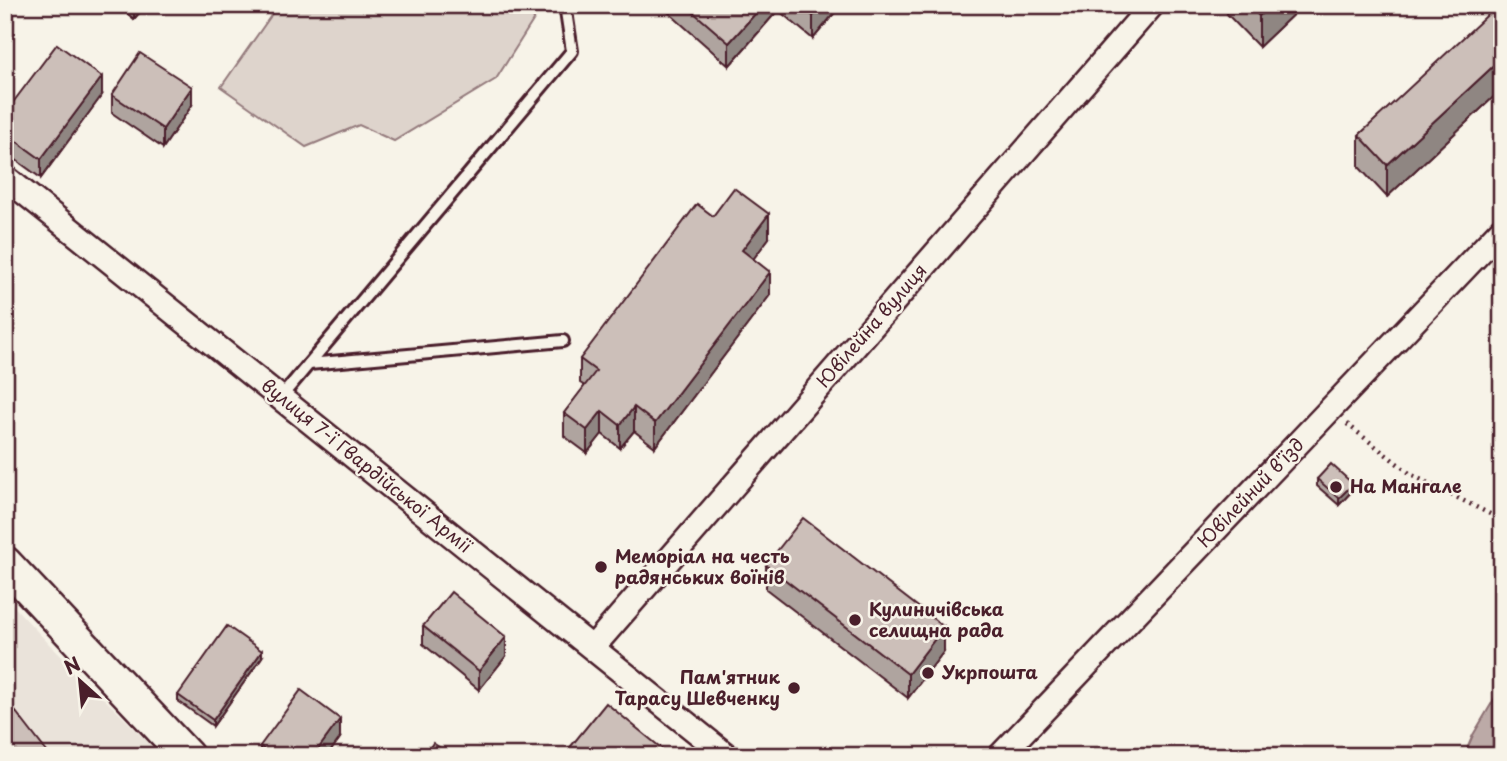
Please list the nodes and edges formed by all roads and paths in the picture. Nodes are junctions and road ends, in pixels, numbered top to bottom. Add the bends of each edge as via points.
1 (565, 5) edge
2 (1152, 5) edge
3 (5, 177) edge
4 (1502, 229) edge
5 (563, 341) dead end
6 (309, 364) junction
7 (281, 397) junction
8 (1330, 410) junction
9 (1502, 520) edge
10 (5, 563) edge
11 (593, 648) junction
12 (724, 755) edge
13 (187, 756) edge
14 (1000, 756) edge

1 - 6 lane via 572,51
2 - 11 street, Ювілейна вулиця
3 - 7 street, вулиця 7-ї Гвардійської Армії
4 - 8 street, Ювілейний в'їзд
5 - 6 lane
6 - 7 lane
7 - 11 street, вулиця 7-ї Гвардійської Армії
8 - 9 path via 1412,475
8 - 14 street, Ювілейний в'їзд
10 - 13 main road
11 - 12 street, вулиця 7-ї Гвардійської Армії

